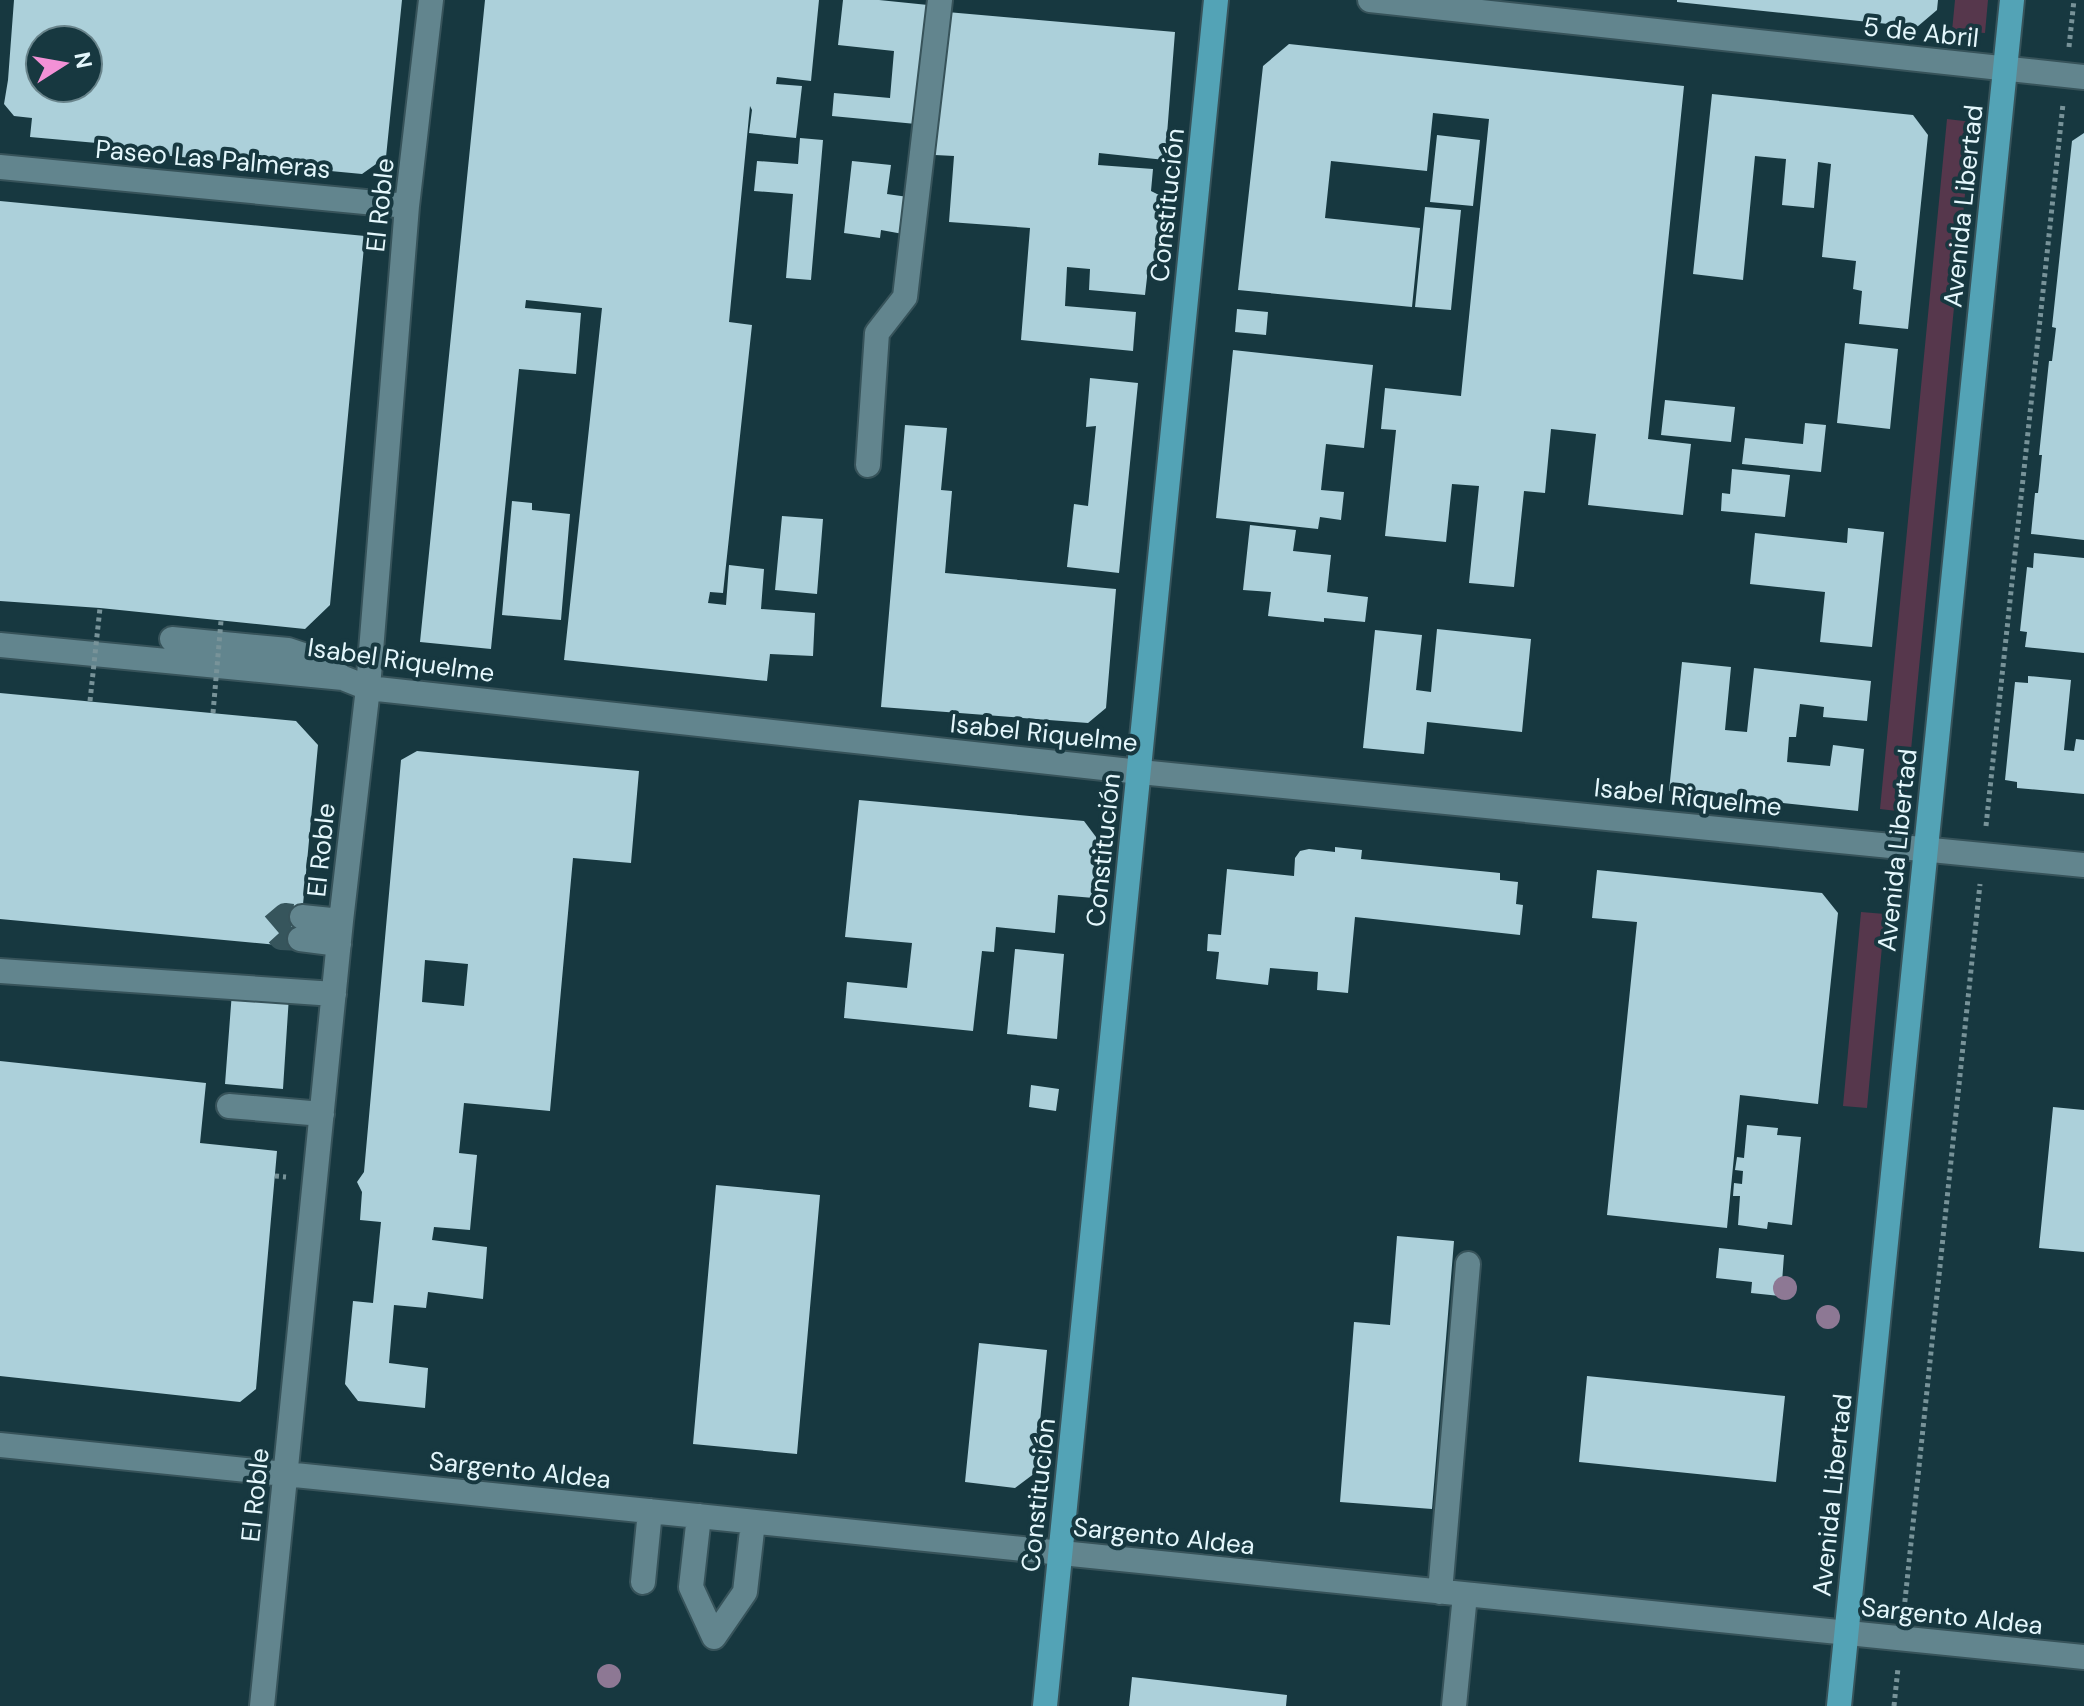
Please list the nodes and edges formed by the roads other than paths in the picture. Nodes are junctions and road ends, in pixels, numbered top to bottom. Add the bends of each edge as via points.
1 (431, 0) edge
2 (940, 0) edge
3 (1216, 0) edge
4 (1370, 0) edge
5 (2012, 0) edge
6 (2004, 69) junction
7 (2084, 77) edge
8 (0, 167) edge
9 (407, 206) junction
10 (868, 465) dead end
11 (172, 639) dead end
12 (0, 645) edge
13 (343, 678) junction
14 (368, 688) junction
15 (1140, 772) junction
16 (1925, 848) junction
17 (2084, 865) edge
18 (301, 928) tunnel mouth
19 (340, 932) junction
20 (0, 971) edge
21 (334, 994) junction
22 (229, 1106) dead end
23 (322, 1114) junction
24 (1468, 1264) dead end
25 (0, 1445) edge
26 (285, 1474) junction
27 (650, 1511) junction
28 (699, 1516) junction
29 (753, 1522) junction
30 (1060, 1553) junction
31 (643, 1582) dead end
32 (1452, 1593) junction
33 (1846, 1633) junction
34 (2084, 1657) edge
35 (262, 1706) edge
36 (1045, 1706) edge
37 (1454, 1706) edge
38 (1839, 1706) edge

1 - 9 street, El Roble
2 - 10 street via 905,297 877,333
3 - 15 main road, Constitución
4 - 6 street, 5 de Abril
5 - 6 main road, Avenida Libertad
6 - 7 street, 5 de Abril
6 - 16 main road, Avenida Libertad
8 - 9 street, Paseo Las Palmeras
9 - 14 street, El Roble
11 - 13 street via 288,650
12 - 13 street, Isabel Riquelme
13 - 14 street, Isabel Riquelme
14 - 15 street, Isabel Riquelme
14 - 19 street, El Roble
15 - 16 street, Isabel Riquelme
15 - 30 main road, Constitución
16 - 17 street, Isabel Riquelme
16 - 33 main road, Avenida Libertad
18 - 19 street
19 - 21 street, El Roble
20 - 21 street
21 - 23 street, El Roble
22 - 23 street
23 - 26 street, El Roble
24 - 32 street
25 - 26 street, Sargento Aldea
26 - 27 street, Sargento Aldea
26 - 35 street, El Roble
27 - 28 street, Sargento Aldea
27 - 31 street
28 - 29 street, Sargento Aldea
28 - 29 street via 691,1587 714,1637 745,1592
29 - 30 street, Sargento Aldea
30 - 32 street, Sargento Aldea
30 - 36 main road, Constitución
32 - 33 street, Sargento Aldea
32 - 37 street
33 - 34 street, Sargento Aldea
33 - 38 main road, Avenida Libertad

